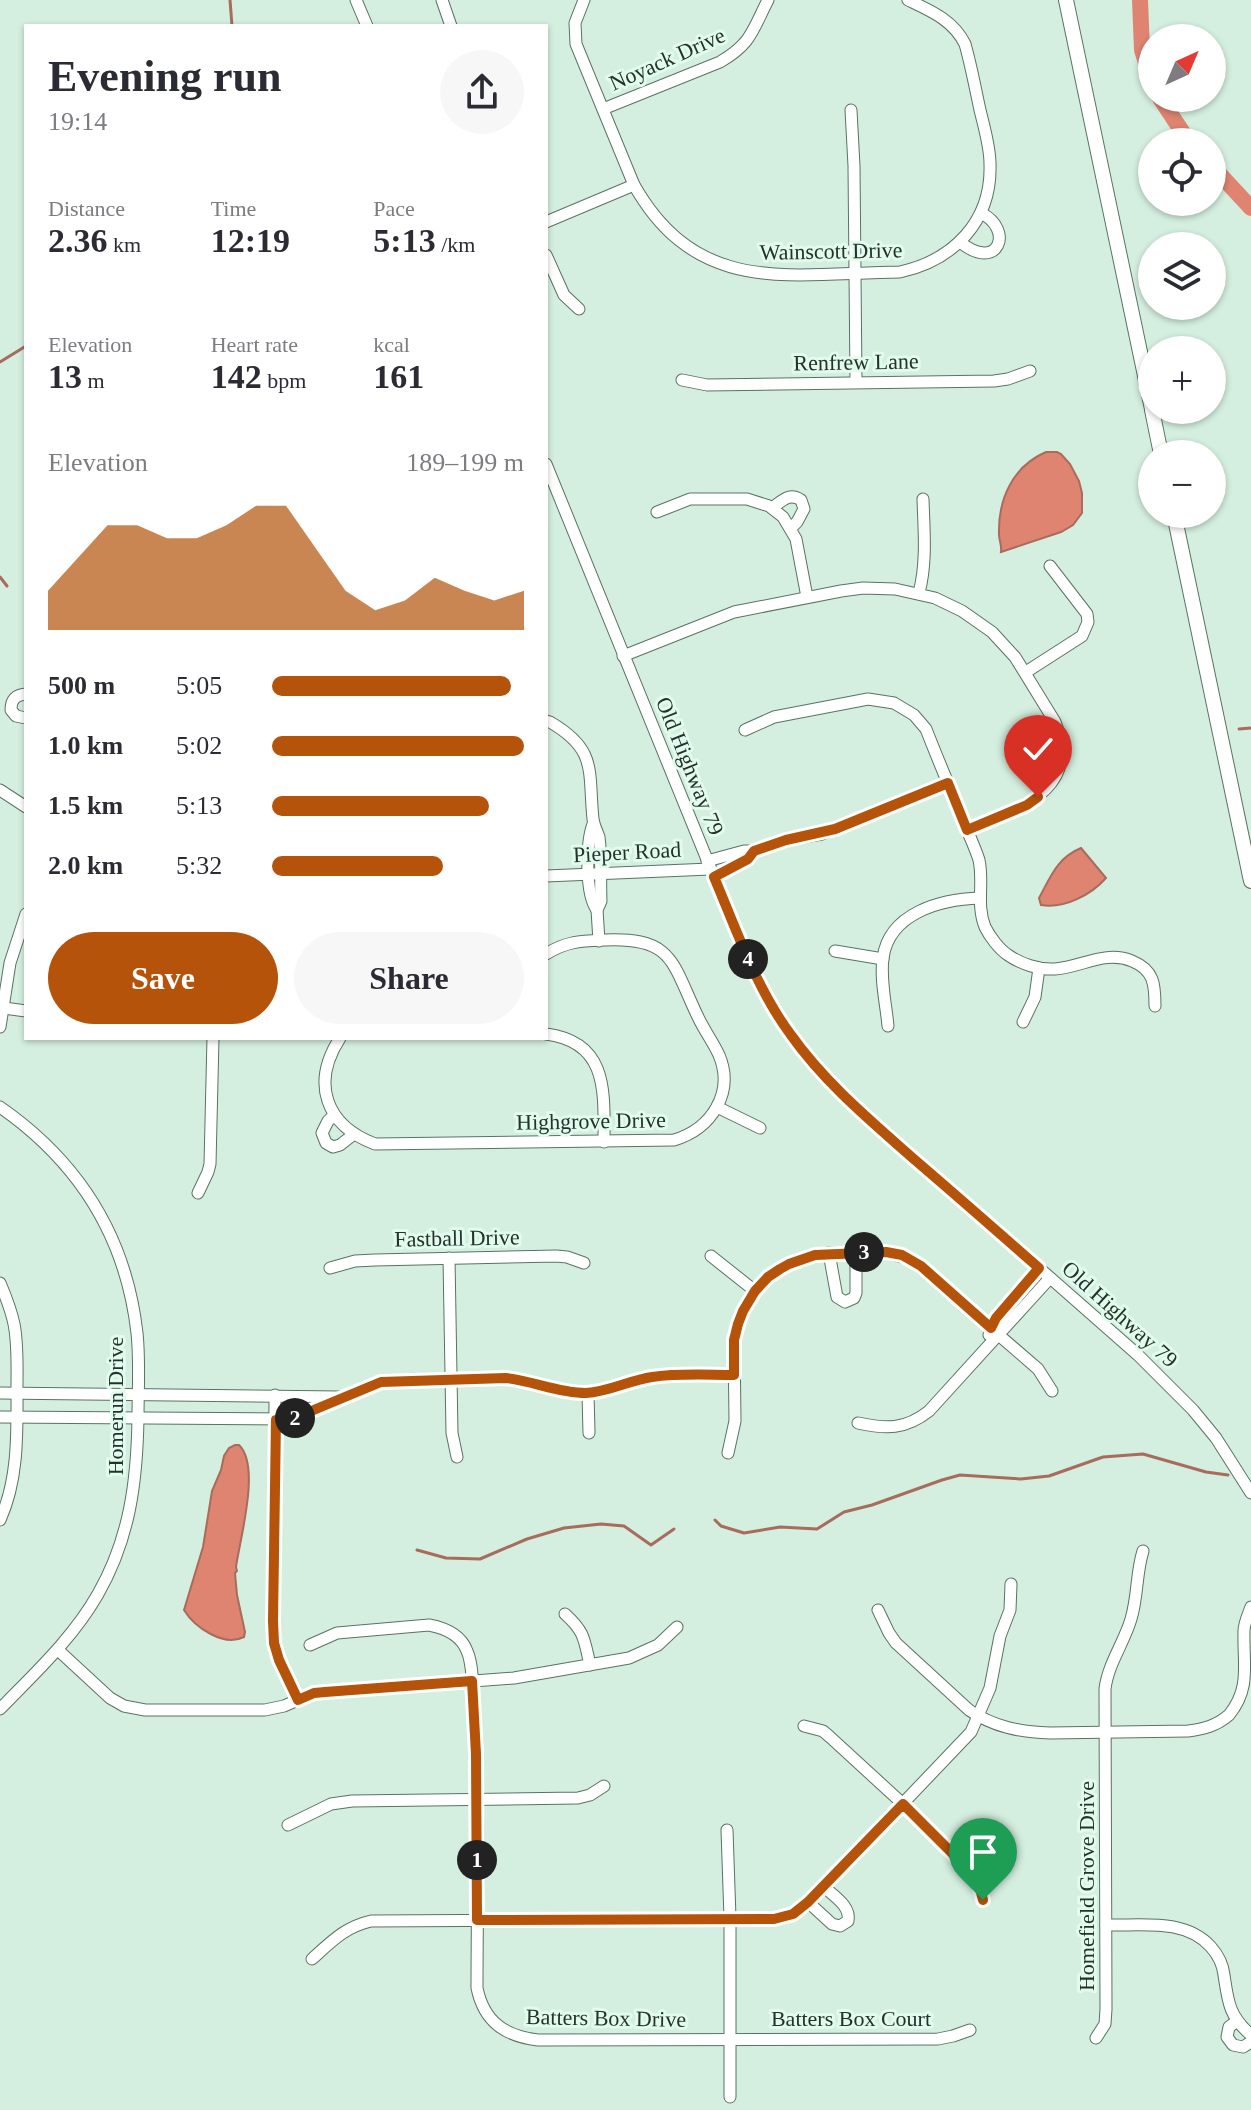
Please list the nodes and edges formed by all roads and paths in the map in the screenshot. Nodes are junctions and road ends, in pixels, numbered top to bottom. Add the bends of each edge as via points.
1 (356, 0) edge
2 (442, 0) edge
3 (584, 0) edge
4 (768, 0) edge
5 (1066, 0) edge
6 (911, 1) edge
7 (366, 24) edge
8 (450, 24) edge
9 (603, 109) junction
10 (851, 110) dead end
11 (634, 185) junction
12 (981, 213) junction
13 (548, 221) edge
14 (960, 242) junction
15 (548, 259) edge
16 (856, 273) junction
17 (579, 309) dead end
18 (1138, 343) edge
19 (1030, 371) dead end
20 (682, 380) dead end
21 (856, 382) junction
22 (548, 469) edge
23 (923, 499) dead end
24 (772, 508) junction
25 (657, 512) dead end
26 (791, 528) junction
27 (1177, 528) edge
28 (1050, 566) dead end
29 (919, 593) junction
30 (807, 597) junction
31 (623, 656) junction
32 (1026, 672) junction
33 (24, 695) edge
34 (24, 718) edge
35 (548, 722) edge
36 (745, 730) dead end
37 (948, 783) junction
38 (0, 790) edge
39 (24, 806) edge
40 (967, 830) junction
41 (754, 851) junction
42 (710, 869) junction
43 (594, 874) junction
44 (548, 876) edge
45 (1251, 881) edge
46 (980, 898) junction
47 (24, 920) edge
48 (599, 941) junction
49 (835, 951) dead end
50 (548, 953) edge
51 (883, 959) junction
52 (1039, 968) junction
53 (1155, 1006) dead end
54 (4, 1008) junction
55 (24, 1011) edge
56 (1023, 1022) dead end
57 (888, 1026) dead end
58 (0, 1027) edge
59 (548, 1034) edge
60 (213, 1040) edge
61 (339, 1040) edge
62 (0, 1107) edge
63 (717, 1107) junction
64 (334, 1115) junction
65 (760, 1128) dead end
66 (354, 1134) junction
67 (604, 1142) junction
68 (198, 1193) dead end
69 (829, 1253) junction
70 (856, 1253) junction
71 (711, 1256) dead end
72 (449, 1258) junction
73 (584, 1263) dead end
74 (330, 1268) dead end
75 (1039, 1268) junction
76 (1050, 1278) junction
77 (0, 1283) edge
78 (755, 1291) junction
79 (995, 1332) junction
80 (734, 1375) junction
81 (451, 1380) junction
82 (1052, 1391) dead end
83 (0, 1393) edge
84 (17, 1393) junction
85 (588, 1393) junction
86 (138, 1394) junction
87 (275, 1395) junction
88 (348, 1397) junction
89 (0, 1417) edge
90 (17, 1417) junction
91 (138, 1419) junction
92 (276, 1420) junction
93 (858, 1423) dead end
94 (589, 1433) dead end
95 (728, 1453) dead end
96 (457, 1457) dead end
97 (1251, 1493) edge
98 (0, 1520) edge
99 (1143, 1551) dead end
100 (1011, 1584) dead end
101 (1251, 1607) edge
102 (878, 1610) dead end
103 (565, 1614) dead end
104 (677, 1627) dead end
105 (310, 1645) dead end
106 (58, 1650) junction
107 (590, 1665) junction
108 (472, 1681) junction
109 (1248, 1696) edge
110 (298, 1700) junction
111 (0, 1709) edge
112 (979, 1717) junction
113 (804, 1726) dead end
114 (1105, 1732) junction
115 (604, 1786) dead end
116 (477, 1799) junction
117 (903, 1804) junction
118 (288, 1825) dead end
119 (727, 1830) dead end
120 (823, 1886) junction
121 (983, 1900) dead end
122 (808, 1902) junction
123 (730, 1918) junction
124 (477, 1920) junction
125 (1106, 1925) junction
126 (312, 1959) dead end
127 (1237, 2021) junction
128 (970, 2030) dead end
129 (1251, 2035) edge
130 (1096, 2038) dead end
131 (730, 2039) junction
132 (1251, 2042) edge
133 (730, 2097) dead end

1 - 7 street
2 - 8 street
3 - 9 street, Wainscott Drive via 575,23 576,44
4 - 9 street, Noyack Drive via 738,51
5 - 18 main road
6 - 12 street, Wainscott Drive via 949,22 965,44 990,163
9 - 11 street, Wainscott Drive
10 - 16 street
11 - 13 street
11 - 16 street, Wainscott Drive via 660,223 714,262 775,276
12 - 14 street, Wainscott Drive
12 - 14 street via 998,230 997,248 982,254
14 - 16 street, Wainscott Drive via 917,269
15 - 17 street via 564,295
16 - 21 street
19 - 21 street, Renfrew Lane via 994,381
20 - 21 street, Renfrew Lane via 707,385
22 - 31 street, Old Highway 79
23 - 29 street
24 - 25 street via 747,499 690,499
24 - 26 street
24 - 26 street via 784,498 801,500 804,509
26 - 30 street
27 - 45 main road
28 - 32 street via 1088,622 1082,636
29 - 30 street via 863,588
29 - 32 street via 986,627
30 - 31 street via 718,616
31 - 42 street, Old Highway 79
32 - 40 street via 1059,732 1057,773 1027,805
33 - 34 street via 11,702 11,710
35 - 43 street via 572,737 587,758 598,836
36 - 37 street via 782,715 885,700 920,721
37 - 40 street
37 - 41 street via 835,829
38 - 39 street
40 - 46 street via 980,865
41 - 42 street
41 - 42 street via 748,859
42 - 43 street, Pieper Road
42 - 75 street, Old Highway 79 via 767,999 817,1069
43 - 44 street, Pieper Road
43 - 48 street via 601,901
46 - 51 street via 947,901 910,917 891,935
46 - 52 street via 984,925 998,946
47 - 54 street via 10,963
48 - 50 street via 567,943
48 - 63 street via 636,940 671,961 719,1054 724,1087
49 - 51 street
51 - 57 street
52 - 53 street via 1107,957 1129,960 1149,971
52 - 56 street via 1035,997
54 - 55 street
54 - 58 street
59 - 67 street via 580,1046 598,1069 604,1091
60 - 68 street via 210,1164
61 - 64 street, Highgrove Drive via 324,1081
62 - 86 street, Homerun Drive via 52,1150 102,1217 132,1303
63 - 65 street
63 - 67 street, Highgrove Drive via 695,1132 674,1140
64 - 66 street, Highgrove Drive
64 - 66 street, Highgrove Drive via 322,1133 326,1143 340,1145
66 - 67 street, Highgrove Drive via 387,1145
69 - 70 street
69 - 70 street via 837,1297 845,1302 856,1293
69 - 78 street via 789,1264
70 - 79 street via 886,1252 912,1260
71 - 78 street
72 - 73 street, Fastball Drive via 556,1256
72 - 74 street, Fastball Drive via 355,1261
72 - 81 street
75 - 76 street, Old Highway 79
75 - 79 street via 996,1318
76 - 79 street
76 - 97 street, Old Highway 79 via 1193,1410
77 - 84 street via 14,1325
78 - 80 street via 738,1324
79 - 82 street via 1038,1369
79 - 93 street via 916,1421 887,1427
80 - 85 street via 655,1376
80 - 95 street via 735,1421
81 - 85 street via 506,1378
81 - 88 street via 381,1382
81 - 96 street
83 - 84 street
84 - 86 street
84 - 90 street
85 - 94 street
86 - 87 street
86 - 91 street, Homerun Drive
87 - 88 street
87 - 92 street
88 - 92 street
89 - 90 street
90 - 91 street
90 - 98 street via 14,1474
91 - 92 street
91 - 106 street, Homerun Drive via 135,1482 120,1545 98,1594
92 - 110 street via 274,1643
99 - 114 street, Homefield Grove Drive via 1132,1618 1107,1674
100 - 112 street via 1010,1610
101 - 109 street via 1244,1634
102 - 112 street via 896,1643
103 - 107 street via 583,1633
104 - 107 street via 643,1652
105 - 108 street, Batters Box Drive via 337,1633 442,1627 466,1647
106 - 110 street via 124,1706 265,1710
106 - 111 street, Homerun Drive
107 - 108 street
108 - 110 street via 314,1693
108 - 116 street, Batters Box Drive
109 - 114 street via 1220,1722 1203,1729
112 - 114 street via 1029,1732
112 - 117 street
113 - 117 street via 823,1731
114 - 125 street, Homefield Grove Drive
115 - 116 street via 578,1798
116 - 118 street via 352,1801 331,1804
116 - 124 street, Batters Box Drive
117 - 120 street
117 - 121 street via 973,1874
119 - 123 street
120 - 122 street
120 - 122 street via 847,1908 848,1921 832,1924
122 - 123 street via 793,1914 774,1919
123 - 124 street
123 - 131 street
124 - 126 street via 359,1924
124 - 131 street, Batters Box Drive via 480,2000 487,2014 510,2034 538,2040
125 - 127 street via 1191,1930 1217,1954
125 - 130 street, Homefield Grove Drive via 1105,2024
127 - 129 street
127 - 132 street via 1227,2037 1233,2045
128 - 131 street, Batters Box Court via 938,2039
131 - 133 street

